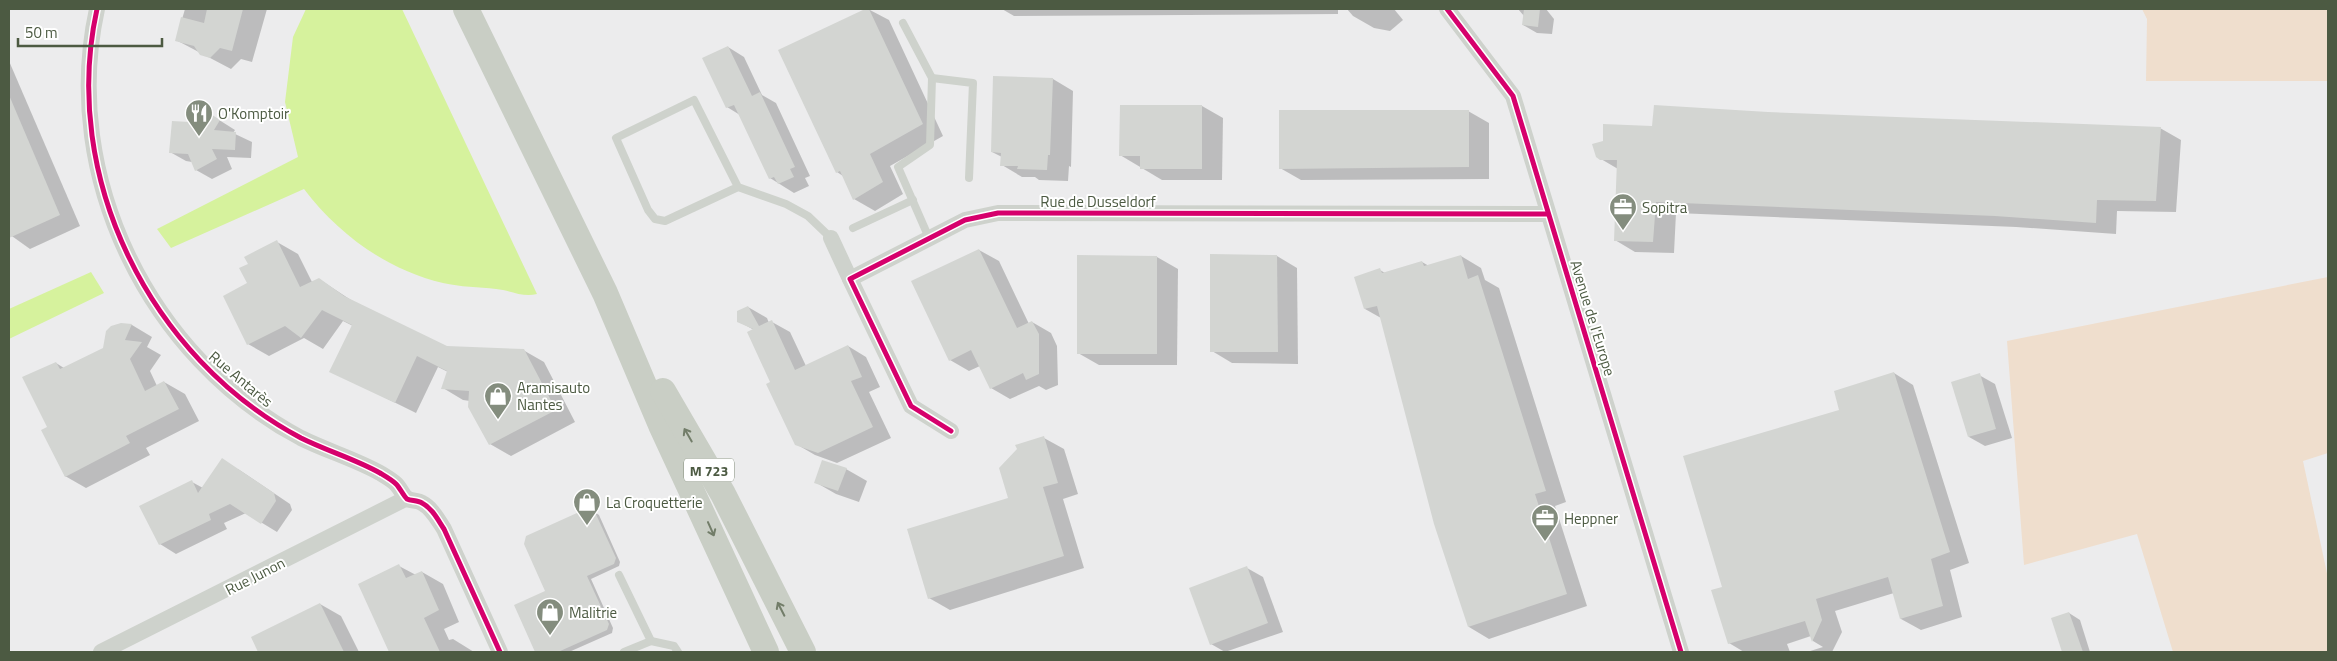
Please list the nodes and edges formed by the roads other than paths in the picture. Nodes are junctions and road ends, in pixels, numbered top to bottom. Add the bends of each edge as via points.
1 (96, 9) edge
2 (466, 9) edge
3 (1447, 9) edge
4 (903, 23) dead end
5 (932, 78) junction
6 (969, 178) dead end
7 (738, 187) junction
8 (913, 200) junction
9 (1548, 214) junction
10 (853, 228) dead end
11 (831, 238) joint
12 (929, 238) junction
13 (850, 279) junction
14 (605, 293) junction
15 (951, 431) dead end
16 (407, 498) junction
17 (619, 574) dead end
18 (651, 641) junction
19 (102, 652) edge
20 (500, 652) edge
21 (624, 652) edge
22 (678, 652) edge
23 (766, 652) edge
24 (803, 652) edge
25 (1681, 652) edge

1 - 16 street, Rue Antarès via 88,88 91,140 120,241 143,286 200,362 231,391 301,438 380,473 397,484
2 - 14 main road, M 723
3 - 9 street, Avenue de l'Europe via 1513,96
4 - 5 lane
5 - 6 lane via 972,83
5 - 8 lane via 930,145 898,167
7 - 7 lane via 665,221 655,219 616,138 694,100
7 - 11 lane via 786,204 808,216
8 - 10 lane
8 - 12 lane
9 - 12 street, Rue de Dusseldorf via 998,213 965,220
9 - 25 street, Avenue de l'Europe
11 - 13 street
12 - 13 street, Rue de Dusseldorf
13 - 15 street via 912,406
14 -> 23 main road, M 723 via 661,424
24 -> 14 main road, M 723 via 723,494
16 - 19 street, Rue Junon
16 - 20 street, Rue Antarès via 422,503 444,528
17 - 18 lane
18 - 21 lane
18 - 22 lane via 674,646

